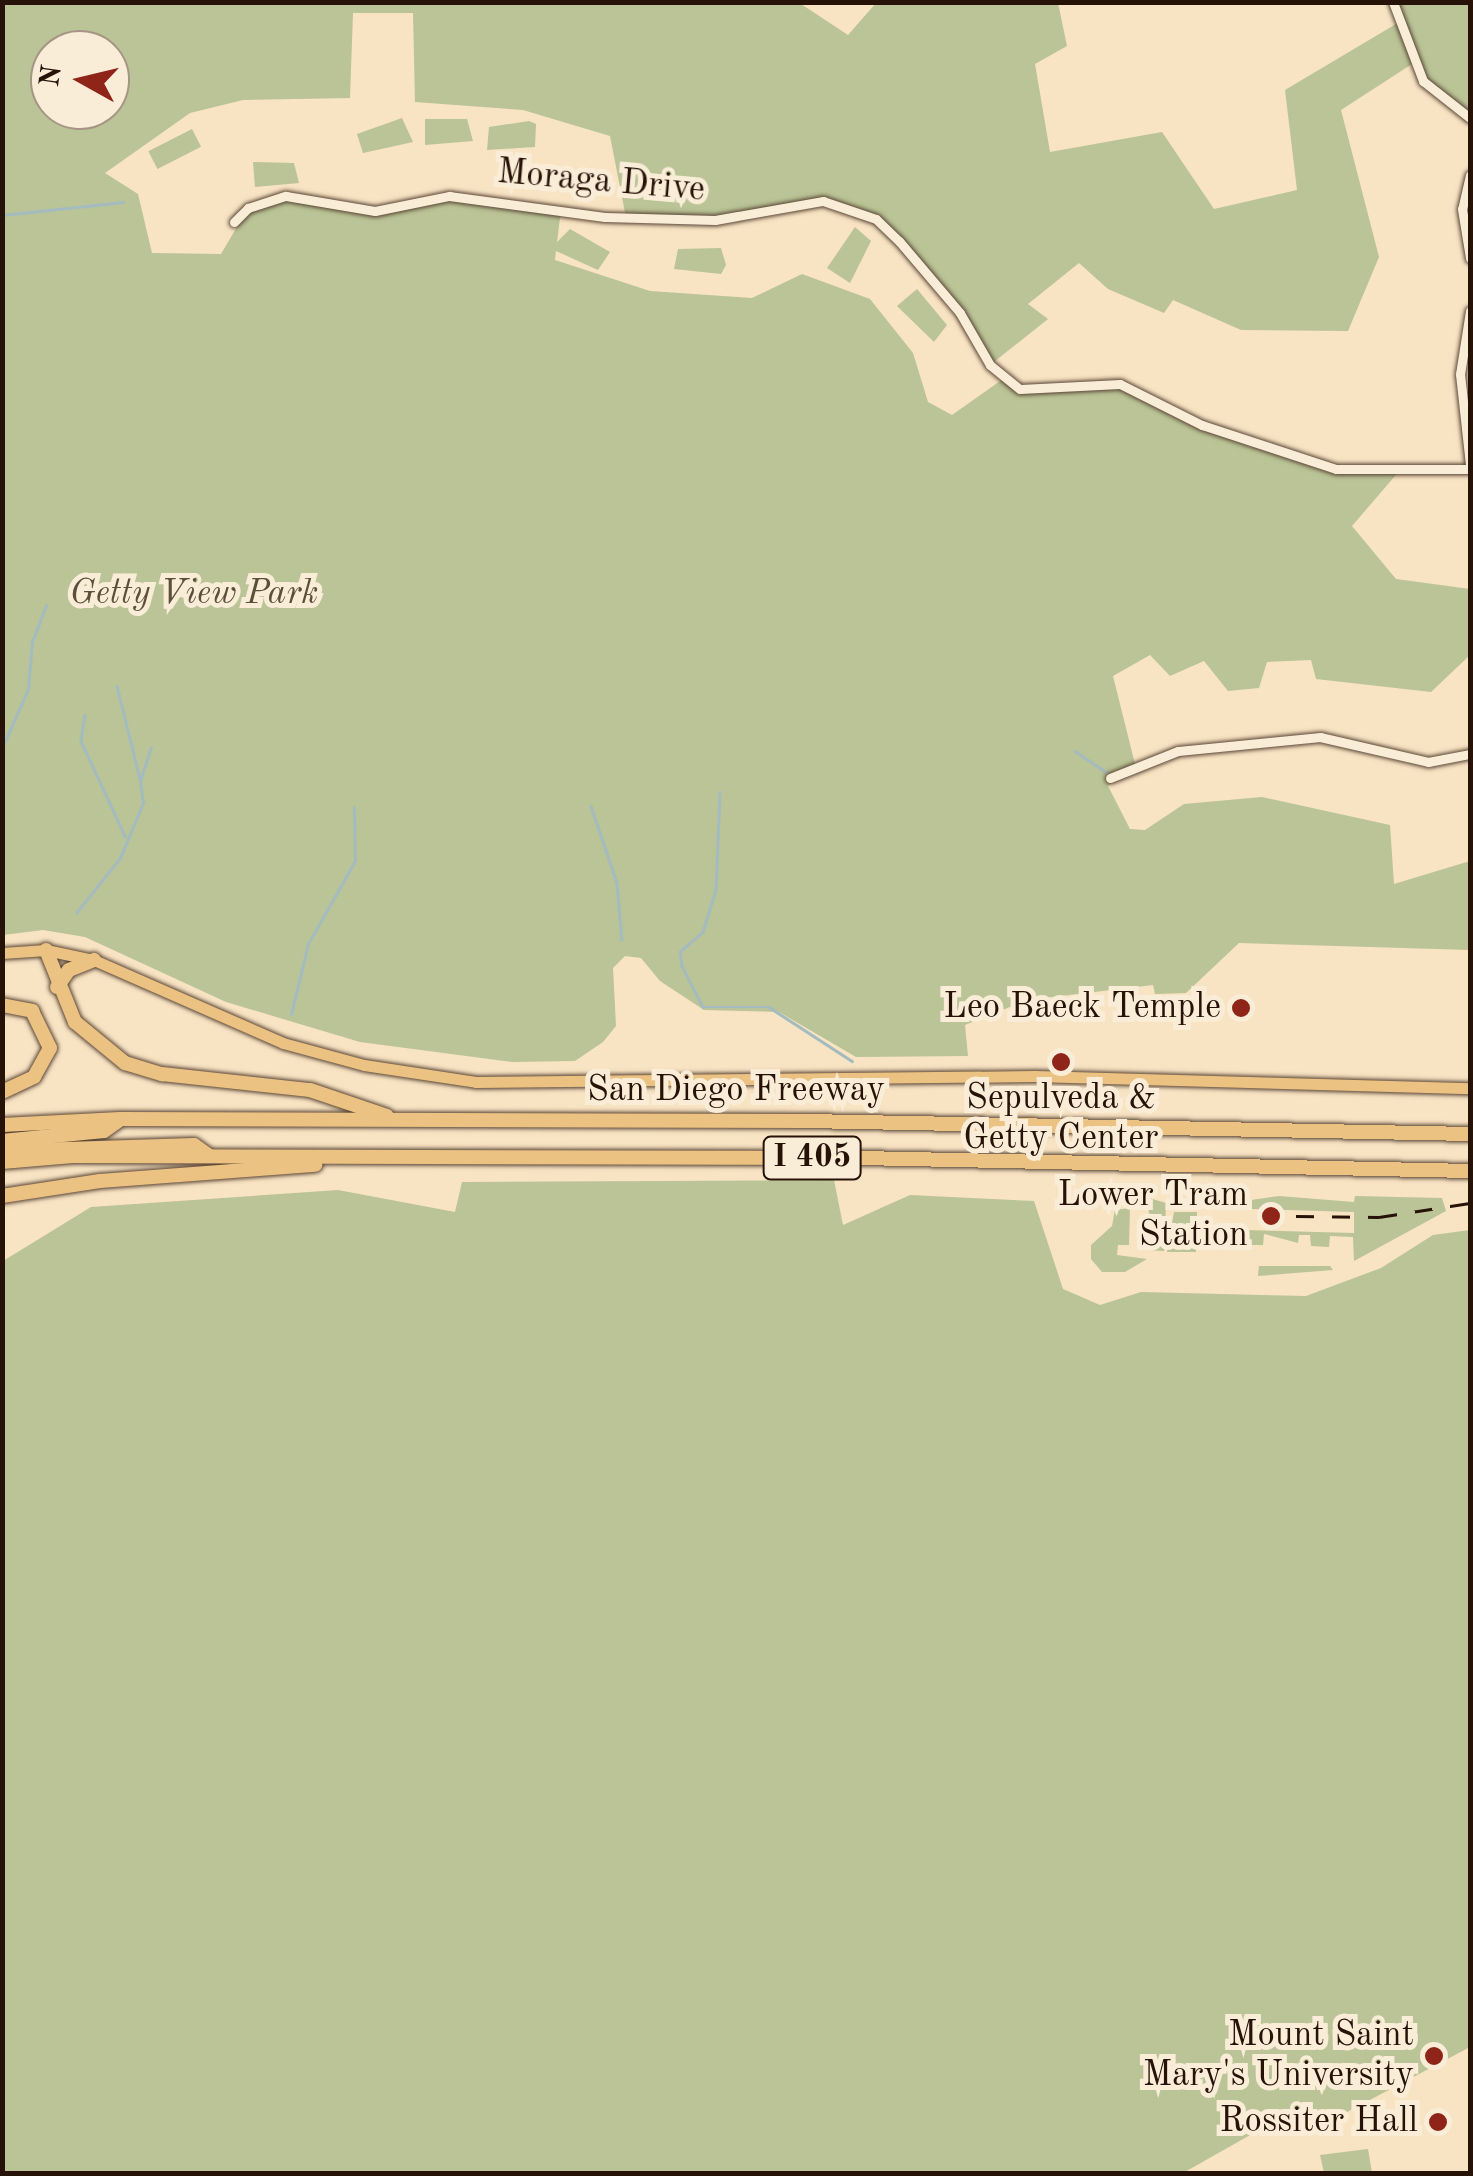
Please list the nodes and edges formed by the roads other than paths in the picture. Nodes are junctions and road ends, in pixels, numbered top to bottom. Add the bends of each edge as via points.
1 (1393, 2) edge
2 (1470, 118) edge
3 (1470, 175) edge
4 (234, 222) dead end
5 (1470, 258) edge
6 (1470, 310) edge
7 (1470, 466) edge
8 (1470, 754) edge
9 (1110, 778) dead end
10 (46, 950) junction
11 (2, 953) edge
12 (94, 960) junction
13 (56, 987) junction
14 (2, 1005) edge
15 (1470, 1088) edge
16 (2, 1092) edge
17 (120, 1119) junction
18 (402, 1121) junction
19 (2, 1125) edge
20 (1470, 1134) edge
21 (2, 1141) edge
22 (2, 1151) edge
23 (210, 1156) junction
24 (410, 1158) junction
25 (2, 1162) edge
26 (1470, 1172) edge
27 (2, 1196) edge

1 - 2 street via 1423,81
3 - 5 street via 1462,209
4 - 7 street, Moraga Drive via 248,208 286,196 375,211 448,196 616,218 715,220 823,200 876,219 960,312 990,365 1020,388 1120,384 1202,425 1336,469
6 - 7 street via 1460,374
8 - 9 street via 1428,762 1320,737 1178,751
10 - 11 main road
10 - 12 main road
10 - 13 highway
12 - 13 highway via 68,970
12 - 15 main road via 296,1047 476,1082 1035,1076
13 - 18 highway via 84,1032 136,1068 310,1090
14 - 16 highway via 32,1011 50,1048 34,1077
17 - 18 highway, San Diego Freeway / I 405
17 - 19 highway, San Diego Freeway / I 405
17 - 21 highway via 104,1131
18 - 20 highway, San Diego Freeway / I 405
22 - 23 highway via 194,1145
23 - 24 highway, San Diego Freeway / I 405
23 - 25 highway, San Diego Freeway / I 405
24 - 26 highway, San Diego Freeway / I 405 via 1079,1161
24 - 27 highway via 100,1181

